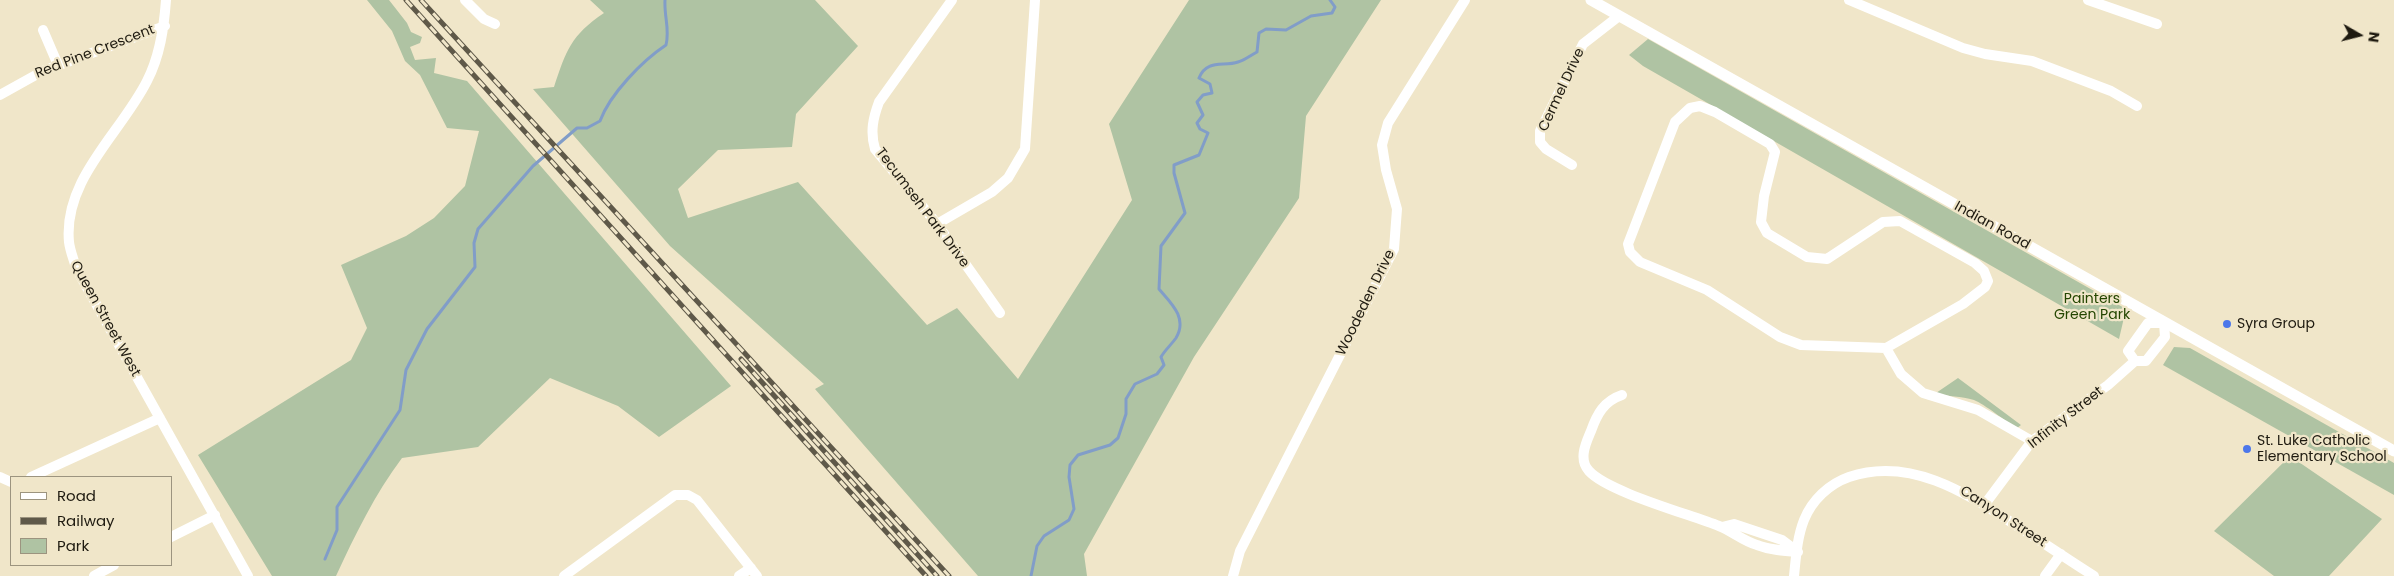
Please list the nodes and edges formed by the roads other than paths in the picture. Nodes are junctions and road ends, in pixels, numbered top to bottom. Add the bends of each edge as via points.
1 (166, 0) edge
2 (465, 0) edge
3 (952, 0) edge
4 (1034, 0) edge
5 (1465, 0) edge
6 (1591, 0) edge
7 (1848, 0) edge
8 (2088, 0) edge
9 (1619, 16) junction
10 (495, 24) dead end
11 (2157, 24) dead end
12 (165, 26) junction
13 (42, 30) dead end
14 (58, 65) junction
15 (0, 96) edge
16 (2137, 106) dead end
17 (1572, 165) dead end
18 (937, 224) junction
19 (1000, 313) dead end
20 (2164, 323) junction
21 (1886, 348) junction
22 (2135, 361) junction
23 (1622, 394) dead end
24 (160, 418) junction
25 (2032, 441) junction
26 (2394, 451) edge
27 (33, 476) edge
28 (1985, 504) junction
29 (215, 516) junction
30 (172, 537) edge
31 (1798, 552) junction
32 (2061, 554) junction
33 (112, 566) edge
34 (754, 572) edge
35 (94, 576) edge
36 (248, 576) edge
37 (564, 576) edge
38 (739, 576) edge
39 (1233, 576) edge
40 (1794, 576) edge
41 (2045, 576) edge
42 (2094, 576) edge

1 - 12 street, Queen Street West
2 - 10 street via 484,19
3 - 18 street, Tecumseh Park Drive via 879,102 871,120 875,149
4 - 18 street via 1025,150 1008,178 992,192
5 - 39 street, Woodeden Drive via 1388,123 1382,145 1397,209 1394,249 1240,551
6 - 9 street, Indian Road
7 - 16 street via 1963,48 2032,61 2111,91
8 - 11 street
9 - 17 street, Cermel Drive via 1583,44 1540,131 1540,142 1546,149
9 - 20 street, Indian Road
12 - 14 street, Red Pine Crescent
12 - 24 street, Queen Street West via 152,71 82,182 67,229 69,252 76,268
13 - 14 street
14 - 15 street, Red Pine Crescent via 31,76
18 - 19 street, Tecumseh Park Drive
20 - 22 street, Infinity Street via 2164,337 2146,361
20 - 22 street via 2148,323 2128,351
20 - 26 street, Indian Road
21 - 21 street via 1963,304 1985,287 1988,281 1984,271 1900,221 1883,222 1827,259 1807,257 1767,233 1760,222 1775,152 1770,144 1700,106 1682,114 1675,122 1628,244 1630,252 1640,262 1707,290 1787,340 1802,345
21 - 25 street via 1901,374 1922,393 1978,410
22 - 25 street, Infinity Street
23 - 31 street via 1604,404 1596,416 1584,448 1583,459 1588,470 1606,482 1722,526 1732,535 1777,551
24 - 27 street
24 - 29 street, Queen Street West
25 - 28 street, Infinity Street
28 - 31 street, Canyon Street via 1953,486 1918,474 1872,471 1854,475 1837,482 1816,499 1806,515
28 - 32 street, Canyon Street
29 - 30 street
29 - 36 street, Queen Street West
31 - 40 street, Canyon Street
32 - 41 street
32 - 42 street, Canyon Street
33 - 35 street
34 - 37 street via 697,500 688,495 675,495
34 - 38 street

